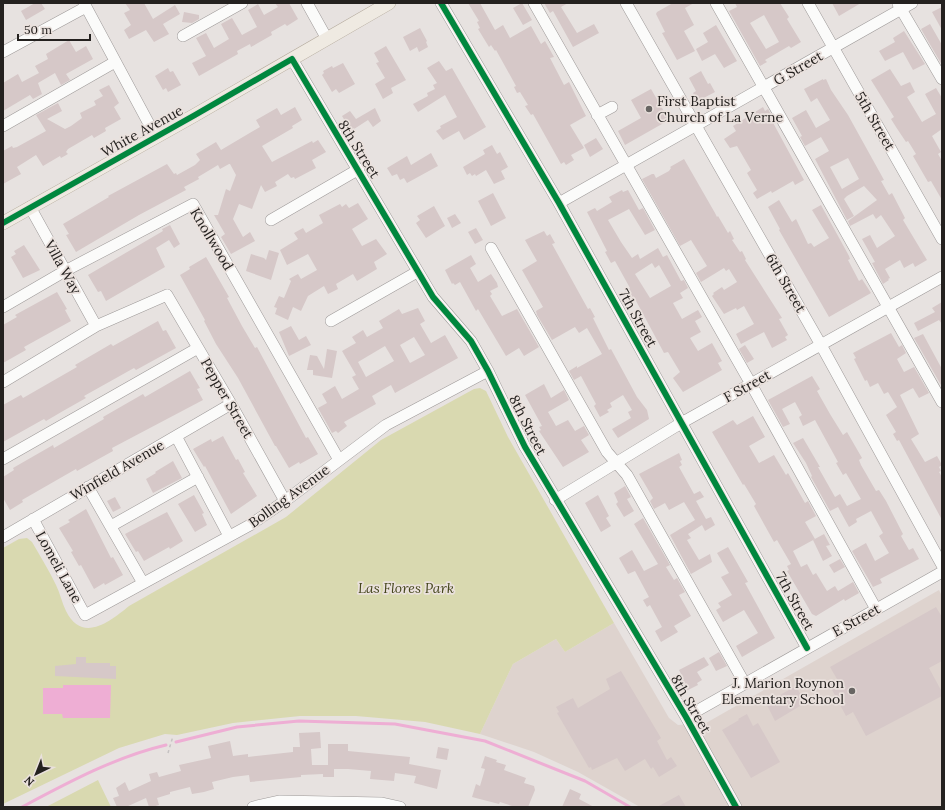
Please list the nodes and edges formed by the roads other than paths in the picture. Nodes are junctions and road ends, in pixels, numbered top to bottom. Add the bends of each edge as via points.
1 (242, 3) edge
2 (307, 3) edge
3 (389, 3) edge
4 (441, 3) edge
5 (534, 3) edge
6 (626, 3) edge
7 (716, 3) edge
8 (808, 3) edge
9 (912, 3) edge
10 (85, 5) edge
11 (900, 6) edge
12 (183, 36) dead end
13 (327, 39) junction
14 (833, 48) junction
15 (3, 52) edge
16 (292, 59) junction
17 (115, 62) junction
18 (942, 79) edge
19 (765, 87) junction
20 (612, 107) dead end
21 (597, 115) junction
22 (695, 125) junction
23 (3, 126) edge
24 (156, 137) junction
25 (626, 166) junction
26 (359, 169) junction
27 (559, 203) junction
28 (30, 207) junction
29 (271, 220) dead end
30 (3, 223) edge
31 (942, 239) edge
32 (492, 248) dead end
33 (66, 271) junction
34 (417, 272) junction
35 (942, 277) edge
36 (3, 306) edge
37 (889, 307) junction
38 (331, 321) dead end
39 (96, 326) junction
40 (821, 345) junction
41 (198, 348) junction
42 (488, 371) junction
43 (3, 382) edge
44 (752, 384) junction
45 (942, 402) edge
46 (231, 404) junction
47 (683, 422) junction
48 (176, 436) junction
49 (3, 459) edge
50 (339, 460) junction
51 (618, 464) junction
52 (198, 477) junction
53 (88, 486) junction
54 (555, 500) junction
55 (285, 502) junction
56 (33, 519) junction
57 (111, 526) junction
58 (229, 536) junction
59 (3, 537) edge
60 (942, 565) edge
61 (942, 572) edge
62 (143, 583) junction
63 (876, 609) junction
64 (85, 614) joint
65 (807, 648) junction
66 (745, 684) junction
67 (686, 717) junction
68 (253, 807) edge
69 (400, 807) edge
70 (736, 807) edge

1 - 12 street
2 - 13 street
3 - 13 main road, White Avenue
4 - 27 street, 7th Street
5 - 21 street
6 - 22 street, 6th Street
7 - 19 street
8 - 14 street, 5th Street
9 - 11 street, G Street
10 - 15 street
10 - 17 street
11 - 14 street, G Street
11 - 18 street
13 - 16 main road, White Avenue
14 - 19 street, G Street
14 - 31 street, 5th Street
16 - 24 main road, White Avenue
16 - 26 street, 8th Street
17 - 23 street
17 - 24 street
19 - 22 street, G Street
19 - 37 street
20 - 21 street
21 - 25 street
22 - 25 street, G Street
22 - 40 street, 6th Street
24 - 28 main road, White Avenue
25 - 27 street, G Street
25 - 44 street
26 - 29 street
26 - 34 street, 8th Street
27 - 47 street, 7th Street
28 - 30 main road, White Avenue
28 - 33 street, Villa Way
32 - 51 street via 607,452
33 - 36 street, Knollwood
33 - 39 street, Villa Way
33 - 50 street, Knollwood via 193,204
34 - 38 street
34 - 42 street, 8th Street via 432,297 471,341
35 - 37 street, F Street
37 - 40 street, F Street
37 - 45 street
39 - 41 street, Pepper Street via 167,295
39 - 43 street
40 - 44 street, F Street
40 - 60 street, 6th Street
41 - 46 street, Pepper Street
41 - 49 street
42 - 50 street, Bolling Avenue via 386,425
42 - 54 street, 8th Street via 525,447
44 - 47 street, F Street
44 - 63 street
46 - 48 street, Winfield Avenue
46 - 55 street, Pepper Street
47 - 51 street, F Street
47 - 65 street, 7th Street
48 - 52 street
48 - 53 street, Winfield Avenue
50 - 55 street, Bolling Avenue
51 - 54 street, F Street
51 - 66 street via 627,475
52 - 57 street
52 - 58 street
53 - 56 street, Winfield Avenue
53 - 57 street
54 - 67 street, 8th Street
55 - 58 street, Bolling Avenue
56 - 59 street, Winfield Avenue
56 - 64 street, Lomeli Lane
57 - 62 street
58 - 62 street, Bolling Avenue
61 - 63 street, E Street
62 - 64 street, Bolling Avenue
63 - 65 street, E Street
65 - 66 street, E Street
66 - 67 street, E Street
67 - 70 street, 8th Street
68 - 69 street via 279,801 382,803

